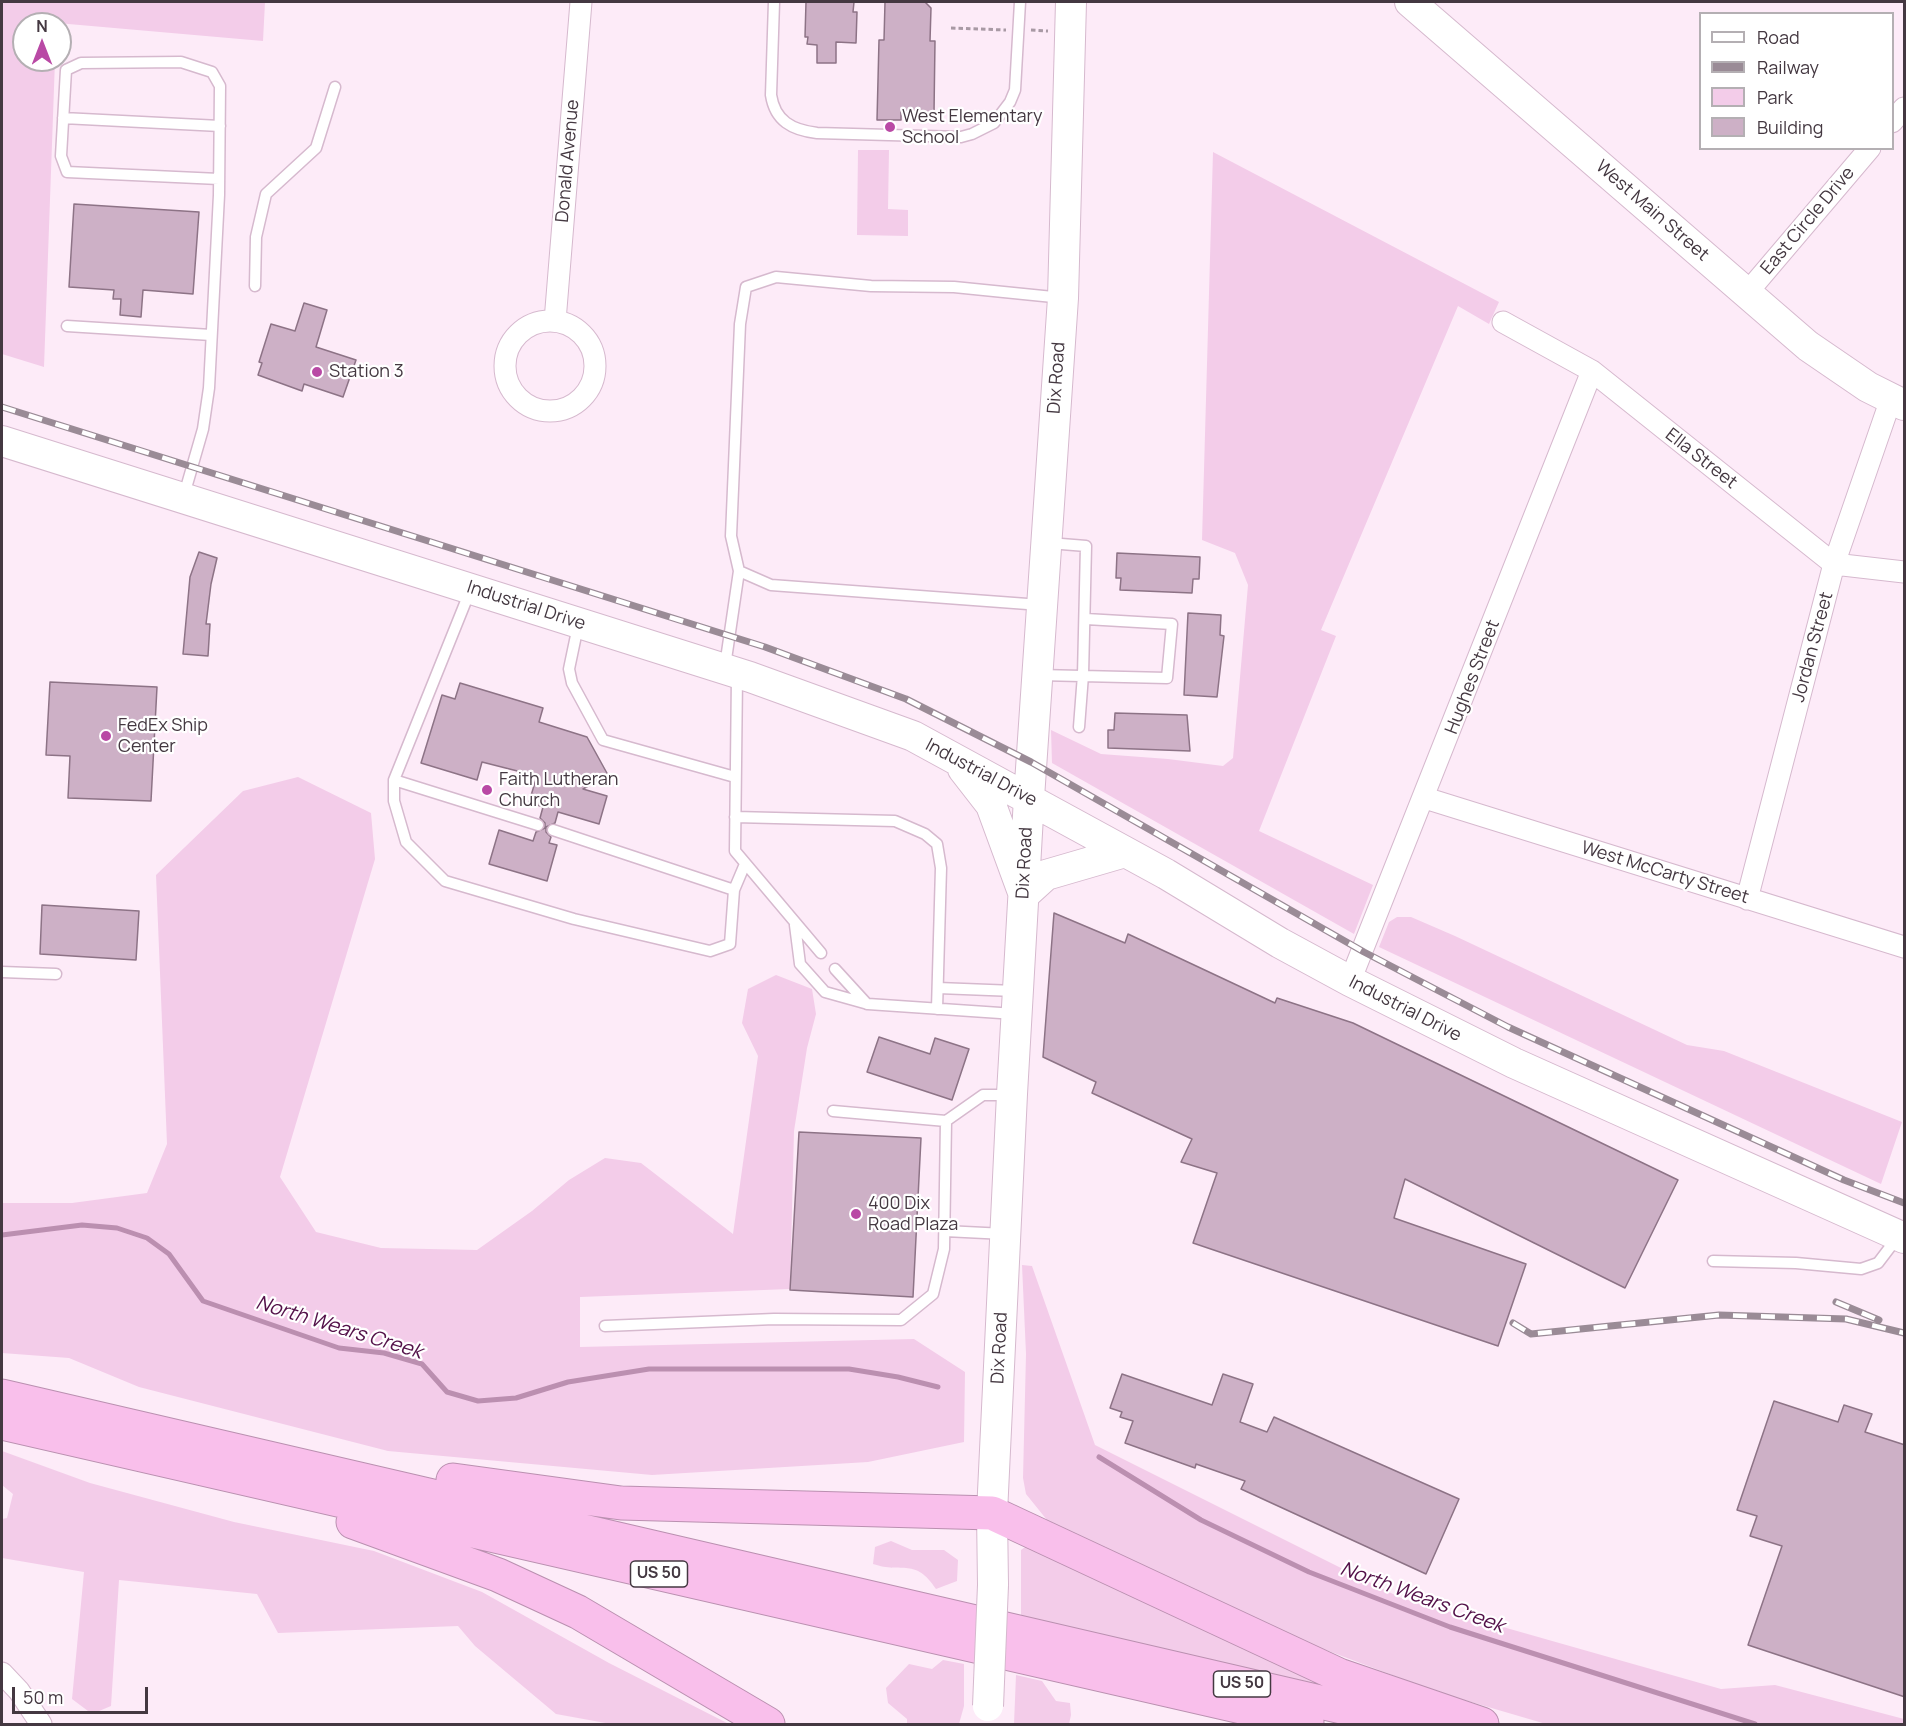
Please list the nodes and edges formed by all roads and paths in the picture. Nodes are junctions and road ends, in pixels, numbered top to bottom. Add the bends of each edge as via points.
1 (580, 2) edge
2 (774, 2) edge
3 (1020, 2) edge
4 (1071, 2) edge
5 (1410, 2) edge
6 (951, 28) dead end
7 (1018, 30) junction
8 (1048, 31) dead end
9 (335, 87) dead end
10 (1905, 108) edge
11 (63, 118) junction
12 (1894, 121) edge
13 (220, 126) junction
14 (1868, 150) edge
15 (219, 179) junction
16 (255, 286) dead end
17 (1746, 294) junction
18 (1063, 298) junction
19 (555, 321) junction
20 (1503, 322) dead end
21 (67, 326) dead end
22 (211, 335) junction
23 (1592, 371) junction
24 (1898, 402) edge
25 (2, 441) edge
26 (183, 498) junction
27 (1046, 543) junction
28 (1834, 564) junction
29 (739, 571) junction
30 (1905, 572) edge
31 (471, 588) junction
32 (1042, 605) junction
33 (1086, 619) junction
34 (579, 623) junction
35 (731, 671) junction
36 (1038, 675) junction
37 (1083, 675) junction
38 (1079, 727) dead end
39 (954, 758) junction
40 (735, 777) junction
41 (394, 780) junction
42 (1029, 798) junction
43 (1425, 798) junction
44 (735, 817) junction
45 (538, 825) dead end
46 (553, 830) dead end
47 (1125, 852) junction
48 (746, 864) junction
49 (734, 890) junction
50 (1024, 895) junction
51 (1747, 899) junction
52 (795, 924) junction
53 (1905, 947) edge
54 (821, 953) dead end
55 (835, 969) dead end
56 (2, 972) edge
57 (56, 974) dead end
58 (1350, 981) junction
59 (938, 988) junction
60 (1017, 1002) junction
61 (868, 1004) junction
62 (937, 1009) junction
63 (1012, 1095) junction
64 (833, 1111) dead end
65 (946, 1121) junction
66 (945, 1232) junction
67 (1006, 1234) junction
68 (1902, 1237) edge
69 (1713, 1261) dead end
70 (604, 1326) dead end
71 (2, 1396) edge
72 (2, 1423) edge
73 (234, 1449) junction
74 (188, 1464) junction
75 (992, 1513) junction
76 (2, 1673) edge
77 (987, 1715) edge
78 (41, 1725) edge
79 (768, 1725) edge
80 (1318, 1725) edge
81 (1414, 1725) edge
82 (1482, 1725) edge

1 - 19 street, Donald Avenue
2 - 7 lane via 772,104 781,121 817,133 948,137 984,129 1002,113 1015,90
3 - 7 lane
4 - 18 main road, Dix Road
5 - 17 main road, West Main Street
6 - 7 path
7 - 8 path
9 - 16 lane via 316,148 267,194 256,237
10 - 12 street
11 - 13 lane
11 - 13 lane via 66,70 81,63 181,62 212,72 220,86
11 - 15 lane via 61,156 67,172
13 - 15 lane
14 - 17 street, East Circle Drive
15 - 22 lane
17 - 24 main road, West Main Street via 1808,346 1868,387
18 - 27 main road, Dix Road
18 - 29 lane via 776,277 746,287 740,324 731,536
19 - 19 street via 528,326 516,335 504,361 510,389 525,404 545,411 566,408 584,397 595,371 590,344 569,325
20 - 23 street, Ella Street
21 - 22 lane
22 - 26 lane via 204,429
23 - 28 street, Ella Street
23 - 43 street, Hughes Street
24 - 28 street, Jordan Street
25 - 26 main road, Industrial Drive
26 - 31 main road, Industrial Drive
27 - 32 main road, Dix Road
27 - 33 lane via 1086,546
28 - 30 street
28 - 51 street, Jordan Street
29 - 32 lane via 771,585
29 - 35 lane
31 - 34 main road, Industrial Drive
31 - 41 lane
32 - 36 main road, Dix Road
33 - 37 lane
33 - 37 lane via 1172,624 1167,678
34 - 35 main road, Industrial Drive
34 - 40 lane via 568,669 603,740
35 - 39 main road, Industrial Drive via 913,736
35 - 40 lane
36 - 37 lane
36 - 42 main road, Dix Road
37 - 38 lane
39 - 42 main road, Industrial Drive
39 - 50 main road via 991,805
40 - 44 lane
41 - 45 lane
41 - 49 lane via 394,801 406,842 445,881 574,919 710,951 730,944
42 - 47 main road, Industrial Drive
42 - 50 main road, Dix Road
43 - 51 street, West McCarty Street
43 - 58 street, Hughes Street
44 - 48 lane via 735,851
44 - 59 lane via 895,821 925,834 937,844 941,868
46 - 49 lane
47 - 50 main road via 1046,875
47 - 58 main road, Industrial Drive
48 - 49 lane
48 - 52 lane
50 - 60 main road, Dix Road
51 - 53 street, West McCarty Street
52 - 54 lane
52 - 61 lane via 800,964 825,992
55 - 61 lane
56 - 57 lane
58 - 68 main road, Industrial Drive via 1514,1063
59 - 60 lane
59 - 62 lane
60 - 62 lane
60 - 63 main road, Dix Road
61 - 62 lane
63 - 65 lane via 983,1095
63 - 67 main road, Dix Road
64 - 65 lane
65 - 66 lane
66 - 67 lane
66 - 70 lane via 933,1294 901,1320 774,1319
67 - 75 main road, Dix Road
68 - 69 lane via 1878,1263 1861,1269
71 - 73 highway, US 50
72 - 74 highway, US 50
73 - 75 highway via 621,1503
73 - 81 highway, US 50
74 - 79 highway via 508,1580 578,1612
74 - 80 highway, US 50
75 - 77 main road, Dix Road, bridge
75 - 82 highway via 1339,1675
76 - 78 street via 19,1690

